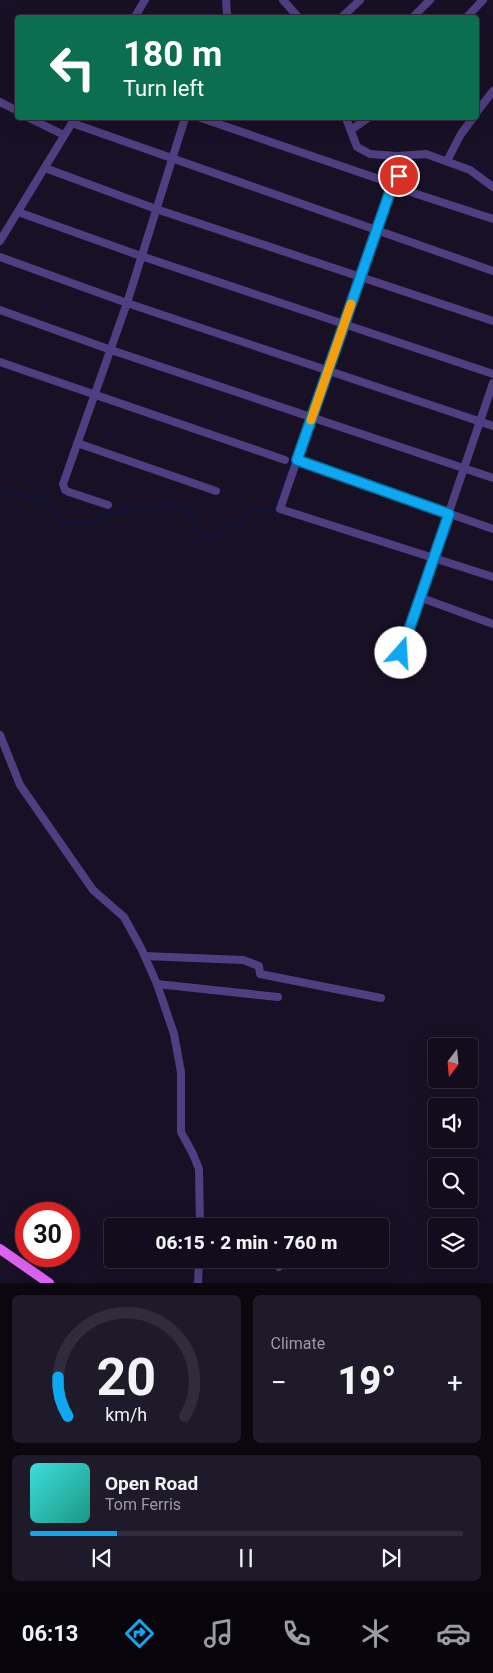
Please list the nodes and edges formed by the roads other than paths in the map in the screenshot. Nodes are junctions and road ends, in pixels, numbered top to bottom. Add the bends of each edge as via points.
1 (145, 0) edge
2 (226, 0) edge
3 (360, 0) edge
4 (430, 0) edge
5 (483, 0) edge
6 (284, 1) edge
7 (136, 15) edge
8 (225, 15) edge
9 (296, 15) edge
10 (344, 15) edge
11 (415, 15) edge
12 (469, 15) edge
13 (493, 91) edge
14 (0, 102) edge
15 (479, 109) edge
16 (15, 110) edge
17 (34, 120) edge
18 (73, 120) edge
19 (184, 120) edge
20 (207, 120) edge
21 (347, 120) edge
22 (365, 120) edge
23 (472, 120) edge
24 (352, 130) junction
25 (64, 136) junction
26 (171, 159) junction
27 (447, 161) junction
28 (398, 163) junction
29 (45, 168) junction
30 (382, 180) dead end
31 (392, 186) junction
32 (493, 187) edge
33 (156, 209) junction
34 (18, 212) junction
35 (493, 219) edge
36 (378, 232) junction
37 (0, 241) edge
38 (141, 256) junction
39 (0, 257) edge
40 (493, 271) edge
41 (360, 277) junction
42 (127, 303) junction
43 (0, 310) edge
44 (493, 321) edge
45 (344, 324) junction
46 (111, 350) junction
47 (0, 362) edge
48 (328, 369) junction
49 (493, 374) edge
50 (493, 383) edge
51 (94, 394) junction
52 (312, 416) junction
53 (480, 421) junction
54 (493, 426) edge
55 (77, 443) junction
56 (285, 460) dead end
57 (297, 460) junction
58 (464, 468) junction
59 (493, 478) edge
60 (216, 491) dead end
61 (108, 505) dead end
62 (449, 514) junction
63 (493, 529) edge
64 (434, 557) junction
65 (493, 577) edge
66 (420, 597) junction
67 (493, 624) edge
68 (401, 653) dead end
69 (0, 734) edge
70 (145, 956) junction
71 (157, 984) junction
72 (278, 997) dead end
73 (381, 998) dead end
74 (200, 1218) edge
75 (0, 1249) edge
76 (199, 1268) edge
77 (49, 1283) edge
78 (198, 1283) edge

1 - 7 street
2 - 8 street
3 - 10 street
4 - 11 street
5 - 12 street
6 - 9 street
13 - 15 street
14 - 16 street
17 - 25 street
18 - 25 street
18 - 26 street
19 - 26 street
20 - 30 street
21 - 24 street
22 - 24 street
23 - 27 street
24 - 28 street via 357,147
25 - 29 street
26 - 33 street
26 - 36 street
27 - 28 street via 426,154
27 - 32 street via 470,170
28 - 31 street via 399,176
29 - 33 street
29 - 34 street
31 - 35 street
31 - 36 street
33 - 38 street
33 - 41 street
34 - 37 street
34 - 38 street
36 - 40 street
36 - 41 street
38 - 42 street
38 - 45 street
39 - 42 street
41 - 44 street
41 - 45 street
42 - 46 street
42 - 48 street
43 - 46 street
45 - 48 street
45 - 49 street
46 - 51 street
46 - 52 street
47 - 51 street
48 - 52 street
48 - 53 street
50 - 53 street
51 - 55 street
51 - 56 street
52 - 57 street
52 - 58 street
53 - 54 street
53 - 58 street
55 - 60 street
55 - 61 street via 63,484 65,490
57 - 62 street
57 - 64 street via 280,509
58 - 59 street
58 - 62 street
62 - 63 street
62 - 64 street
64 - 65 street
64 - 66 street
66 - 67 street
66 - 68 street
69 - 70 street via 20,785 94,890 124,917
70 - 71 street
70 - 73 street via 243,960 259,966 260,974
71 - 72 street
71 - 74 street via 174,1034 181,1072 181,1132 199,1169
75 - 77 main road
76 - 78 street

